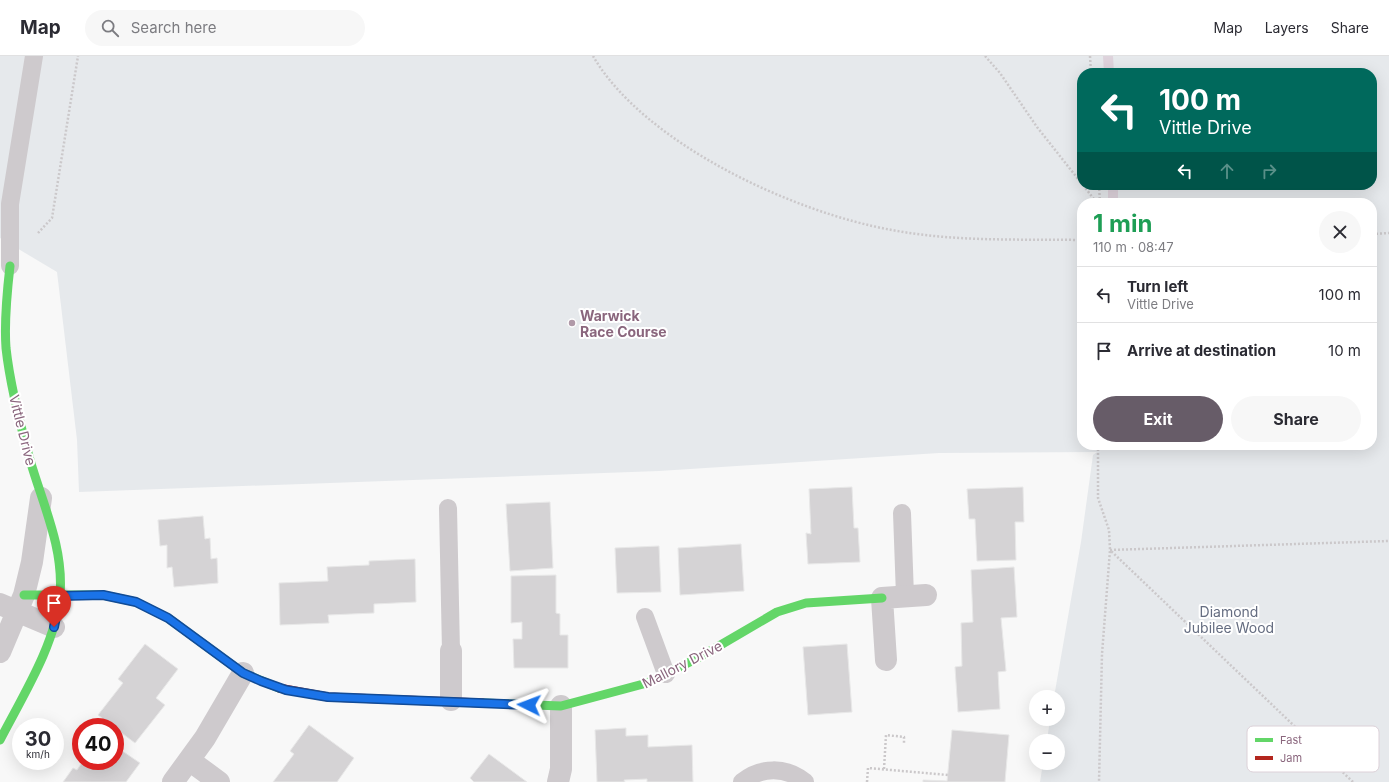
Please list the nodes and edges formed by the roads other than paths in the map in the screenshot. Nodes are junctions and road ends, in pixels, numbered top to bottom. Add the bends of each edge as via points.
1 (34, 56) edge
2 (10, 266) joint
3 (41, 498) junction
4 (448, 508) dead end
5 (902, 513) dead end
6 (60, 596) junction
7 (916, 596) joint
8 (882, 598) junction
9 (14, 604) edge
10 (645, 617) dead end
11 (54, 627) junction
12 (451, 651) joint
13 (0, 652) edge
14 (886, 660) dead end
15 (243, 673) junction
16 (666, 674) junction
17 (451, 700) junction
18 (560, 706) junction
19 (0, 740) edge
20 (189, 760) junction
21 (173, 782) edge
22 (219, 782) edge
23 (558, 782) edge
24 (742, 782) edge
25 (805, 782) edge

1 - 2 lane via 10,204
2 - 3 street, Vittle Drive via 6,296 6,347 14,394
3 - 6 street, Vittle Drive via 57,545
3 - 9 street, Vittle Drive via 32,562
4 - 12 lane
5 - 7 lane
6 - 9 street, Mallory Drive
6 - 11 street, Vittle Drive
6 - 15 street, Mallory Drive via 103,595 136,602 168,618
7 - 8 street, Mallory Drive
8 - 14 street
8 - 16 street, Mallory Drive via 806,603 777,612
9 - 11 street
9 - 13 street, Vittle Drive
10 - 16 lane
11 - 19 street, Vittle Drive via 47,647
12 - 17 street
15 - 17 street, Mallory Drive via 267,684 328,697
15 - 20 street
16 - 18 street, Mallory Drive via 633,688
17 - 18 street, Mallory Drive
18 - 23 street via 561,769
20 - 21 street
20 - 22 street
24 - 25 lane via 760,771 772,770 782,770

